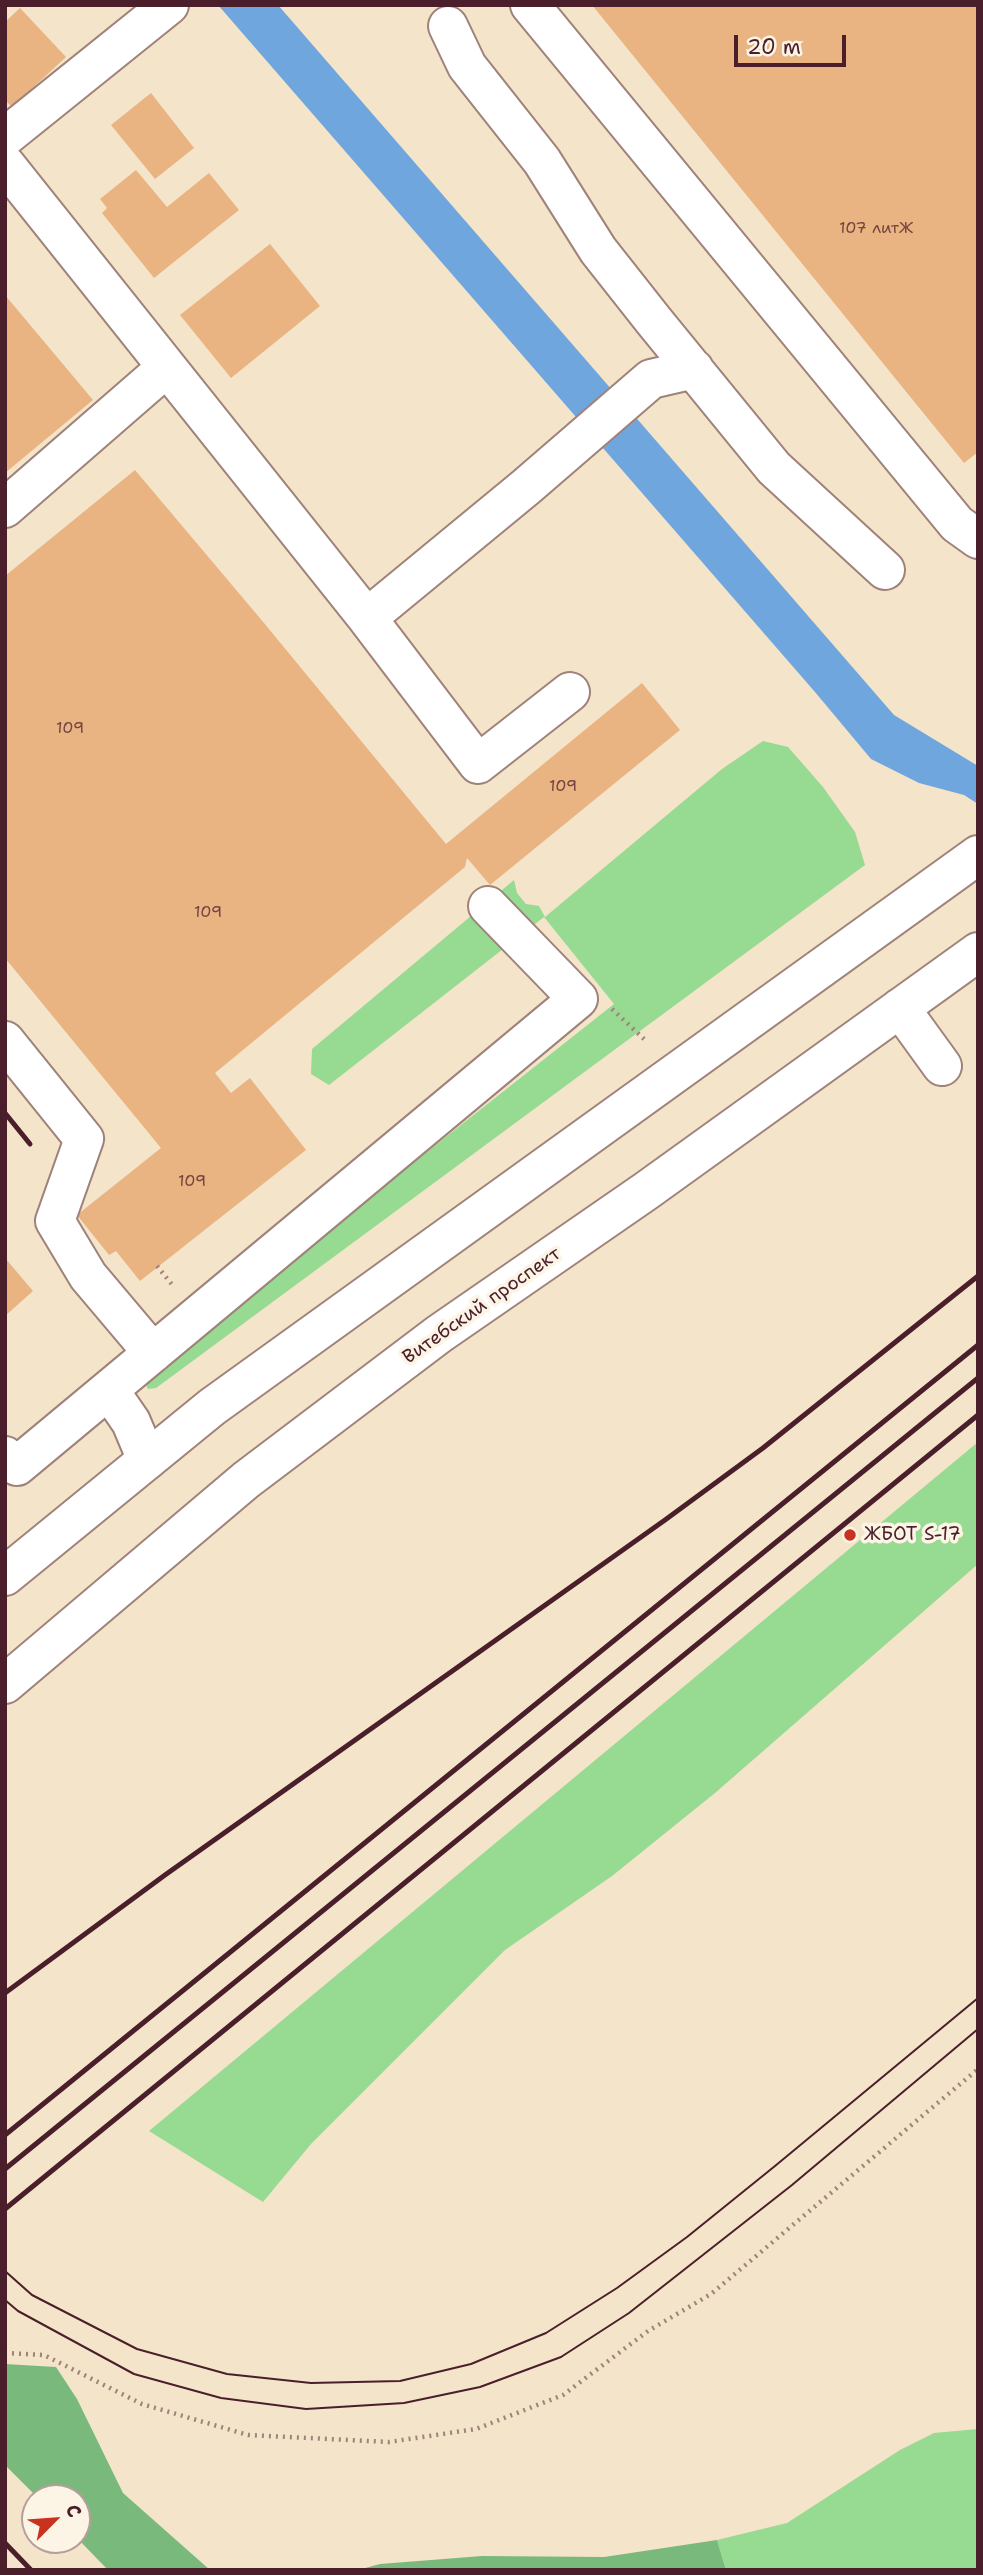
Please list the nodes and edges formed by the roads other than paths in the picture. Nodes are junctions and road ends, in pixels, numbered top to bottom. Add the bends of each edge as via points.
1 (169, 5) edge
2 (530, 5) edge
3 (448, 26) dead end
4 (5, 137) edge
5 (5, 164) edge
6 (166, 368) junction
7 (694, 369) junction
8 (5, 508) edge
9 (978, 539) edge
10 (885, 570) dead end
11 (367, 618) junction
12 (570, 692) dead end
13 (975, 856) edge
14 (488, 906) dead end
15 (978, 952) edge
16 (900, 1008) junction
17 (5, 1041) edge
18 (942, 1066) dead end
19 (153, 1353) junction
20 (108, 1390) junction
21 (5, 1455) edge
22 (147, 1460) junction
23 (5, 1576) edge
24 (5, 1684) edge

1 - 4 main road
2 - 9 main road via 957,524
3 - 7 main road via 467,66 542,161 598,250
5 - 6 main road
6 - 8 main road
6 - 11 main road
7 - 10 main road via 774,468
7 - 11 main road via 651,379
11 - 12 main road via 478,764
13 - 22 main road via 212,1407
14 - 19 main road via 578,999
15 - 16 main road, Витебский проспект
16 - 18 main road
16 - 24 main road, Витебский проспект via 406,1358 246,1480
17 - 19 main road via 84,1139 55,1221 88,1276
19 - 20 main road
20 - 21 main road via 17,1466
20 - 22 main road via 131,1422
22 - 23 main road

